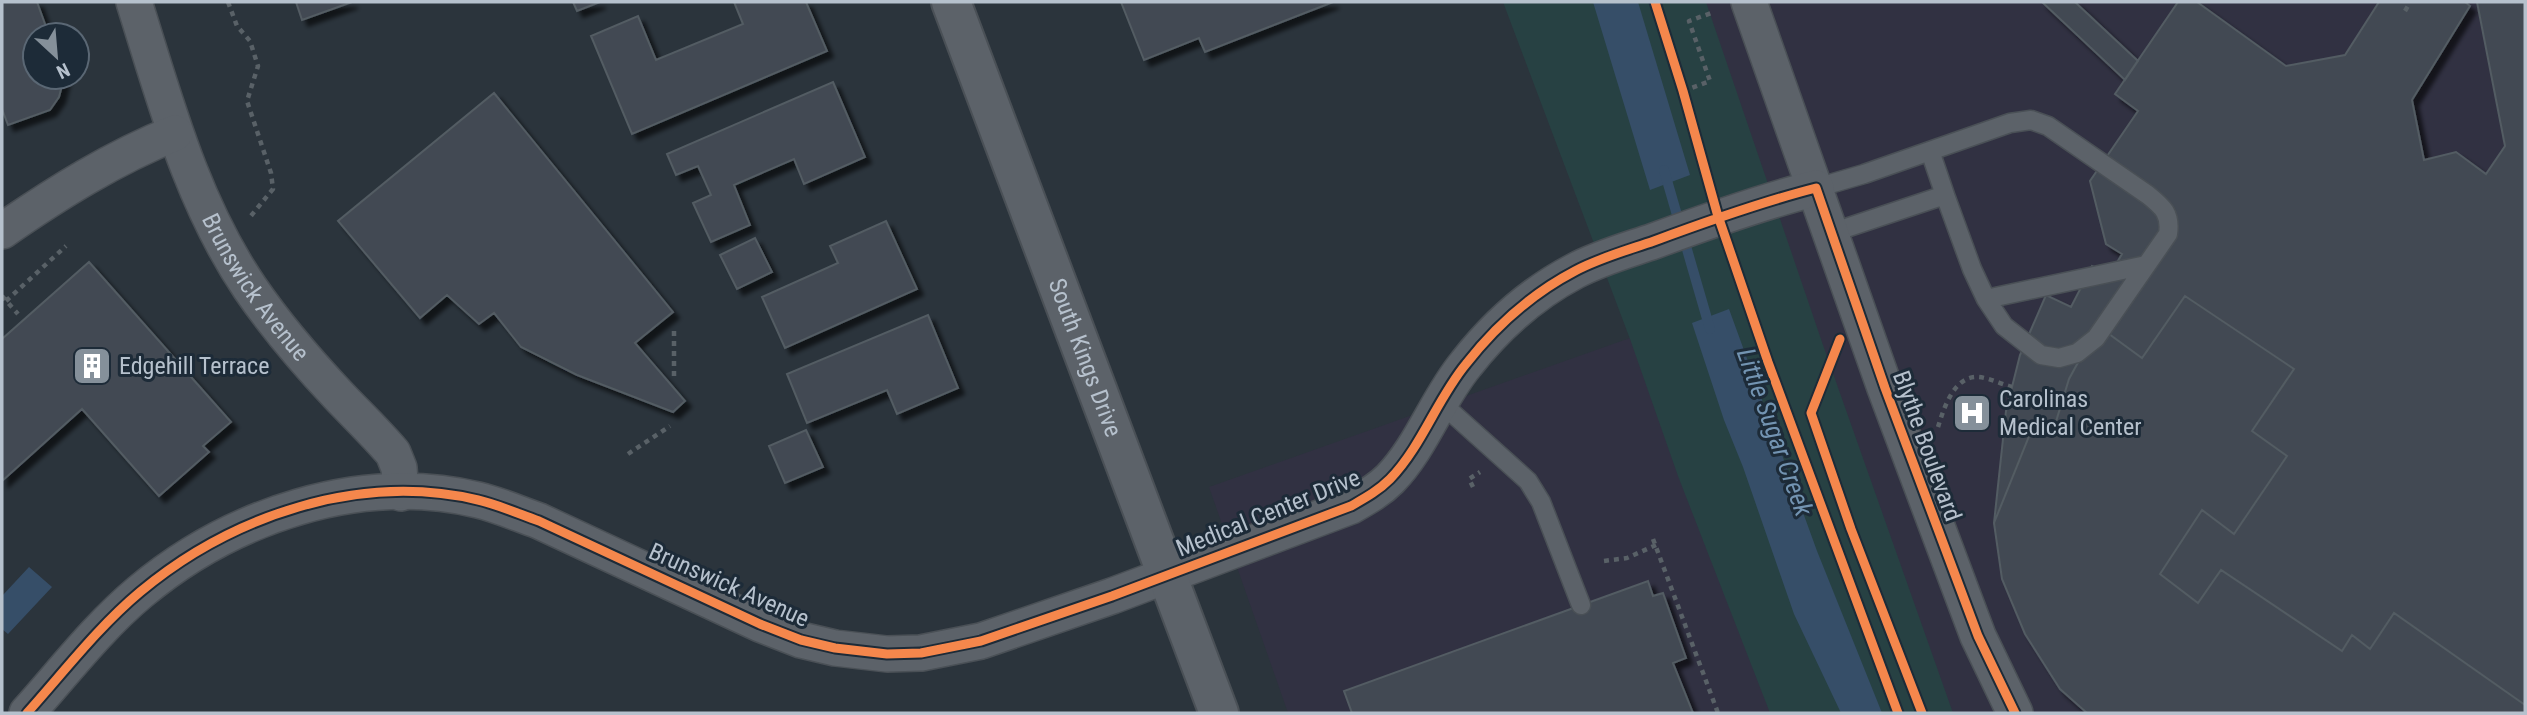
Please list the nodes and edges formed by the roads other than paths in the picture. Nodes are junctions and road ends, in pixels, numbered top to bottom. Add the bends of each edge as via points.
1 (134, 2) edge
2 (951, 2) edge
3 (1734, 6) edge
4 (175, 133) junction
5 (1930, 151) junction
6 (1816, 188) junction
7 (1945, 195) junction
8 (2, 231) edge
9 (1831, 233) junction
10 (2146, 265) junction
11 (1986, 299) junction
12 (1440, 402) junction
13 (401, 493) junction
14 (1166, 575) junction
15 (1581, 605) dead end
16 (27, 713) edge
17 (1219, 713) edge
18 (2015, 713) edge

1 - 4 street, Brunswick Avenue
2 - 14 street, South Kings Drive
3 - 6 street, Blythe Boulevard
4 - 8 street via 136,149
4 - 13 street, Brunswick Avenue via 196,189 248,286 292,345 393,453
5 - 6 lane
5 - 7 lane
5 - 10 lane via 2010,123 2031,120 2048,125 2163,207 2170,220 2168,234
6 - 9 street, Blythe Boulevard
6 - 12 street, Medical Center Drive via 1761,202 1575,271 1531,299 1491,335
7 - 9 lane
7 - 11 lane
9 - 18 street, Blythe Boulevard via 1978,636
10 - 11 lane
10 - 11 lane via 2096,338 2077,353 2059,358 2041,355 2004,326
12 - 14 street, Medical Center Drive via 1410,453 1373,494
12 - 15 lane via 1528,481 1541,502
13 - 14 street, Brunswick Avenue via 453,496 503,507 760,624 801,640 859,652 921,653 981,641
13 - 16 street via 301,506 236,529 200,549 116,613
14 - 17 street, South Kings Drive

